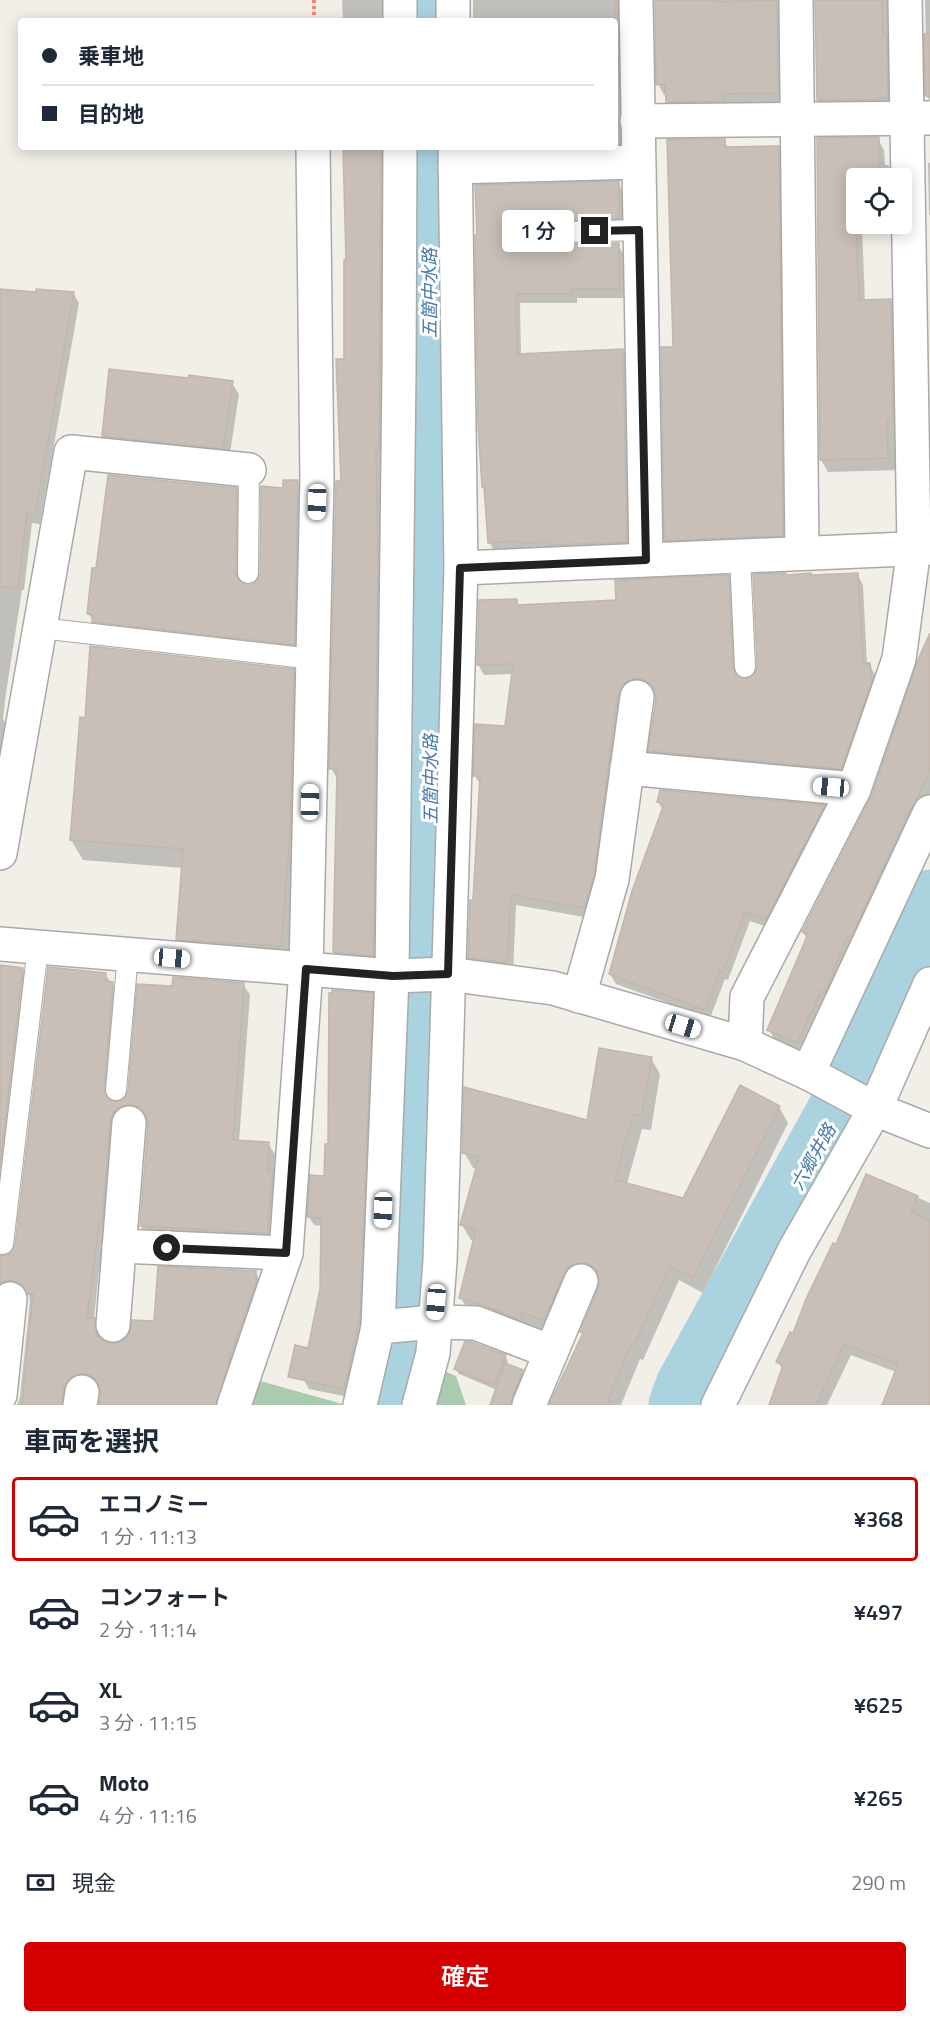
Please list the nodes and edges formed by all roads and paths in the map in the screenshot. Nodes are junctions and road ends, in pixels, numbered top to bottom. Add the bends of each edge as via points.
1 (314, 0) edge
2 (400, 0) edge
3 (453, 0) edge
4 (636, 0) edge
5 (796, 0) edge
6 (905, 0) edge
7 (314, 18) edge
8 (400, 18) edge
9 (453, 18) edge
10 (919, 118) edge
11 (798, 119) junction
12 (637, 121) junction
13 (313, 150) edge
14 (400, 150) edge
15 (455, 157) edge
16 (638, 162) junction
17 (639, 230) junction
18 (528, 233) dead end
19 (249, 470) joint
20 (922, 548) edge
21 (802, 553) junction
22 (740, 556) junction
23 (646, 560) junction
24 (460, 568) junction
25 (248, 573) dead end
26 (40, 628) junction
27 (313, 659) junction
28 (745, 667) dead end
29 (637, 697) dead end
30 (627, 768) junction
31 (854, 789) junction
32 (930, 812) edge
33 (0, 853) edge
34 (0, 944) edge
35 (38, 947) junction
36 (128, 954) junction
37 (306, 969) junction
38 (448, 974) junction
39 (393, 976) junction
40 (930, 984) edge
41 (579, 996) junction
42 (745, 1044) junction
43 (808, 1073) junction
44 (116, 1090) dead end
45 (868, 1105) junction
46 (129, 1123) dead end
47 (930, 1131) edge
48 (3, 1244) dead end
49 (119, 1246) junction
50 (286, 1253) junction
51 (581, 1281) dead end
52 (10, 1299) dead end
53 (435, 1322) junction
54 (113, 1325) dead end
55 (378, 1327) junction
56 (551, 1352) junction
57 (0, 1395) edge
58 (234, 1405) edge
59 (360, 1405) edge
60 (419, 1405) edge
61 (529, 1405) edge
62 (718, 1405) edge

1 - 7 path
2 - 8 street
3 - 9 street
4 - 12 street
5 - 11 street
6 - 10 street
10 - 11 street
10 - 20 street
11 - 12 street
11 - 21 street
12 - 16 street
13 - 27 street via 317,479
14 - 39 street
15 - 16 street
15 - 24 street
16 - 17 street
17 - 18 lane
17 - 23 street
19 - 25 lane
19 - 26 street via 71,452
20 - 21 street
20 - 31 street via 899,659
21 - 22 street
22 - 23 street
22 - 28 lane
23 - 24 street
24 - 38 street
26 - 27 lane
26 - 33 street
27 - 37 street
29 - 30 street
30 - 31 street
30 - 41 street via 612,879
31 - 42 street via 747,998
32 - 43 street
34 - 35 street
35 - 36 street
35 - 48 lane
36 - 37 street
36 - 44 lane
37 - 39 street
37 - 50 street
38 - 39 street
38 - 41 street via 553,988
38 - 53 street
39 - 55 street
40 - 45 street
41 - 42 street
42 - 43 street
43 - 45 street
45 - 47 street
45 - 62 street
46 - 49 street
49 - 50 street
49 - 54 street
50 - 58 street
51 - 56 street
52 - 57 street
53 - 55 street
53 - 56 street via 476,1323
53 - 60 street via 433,1353
55 - 59 street
56 - 61 street

